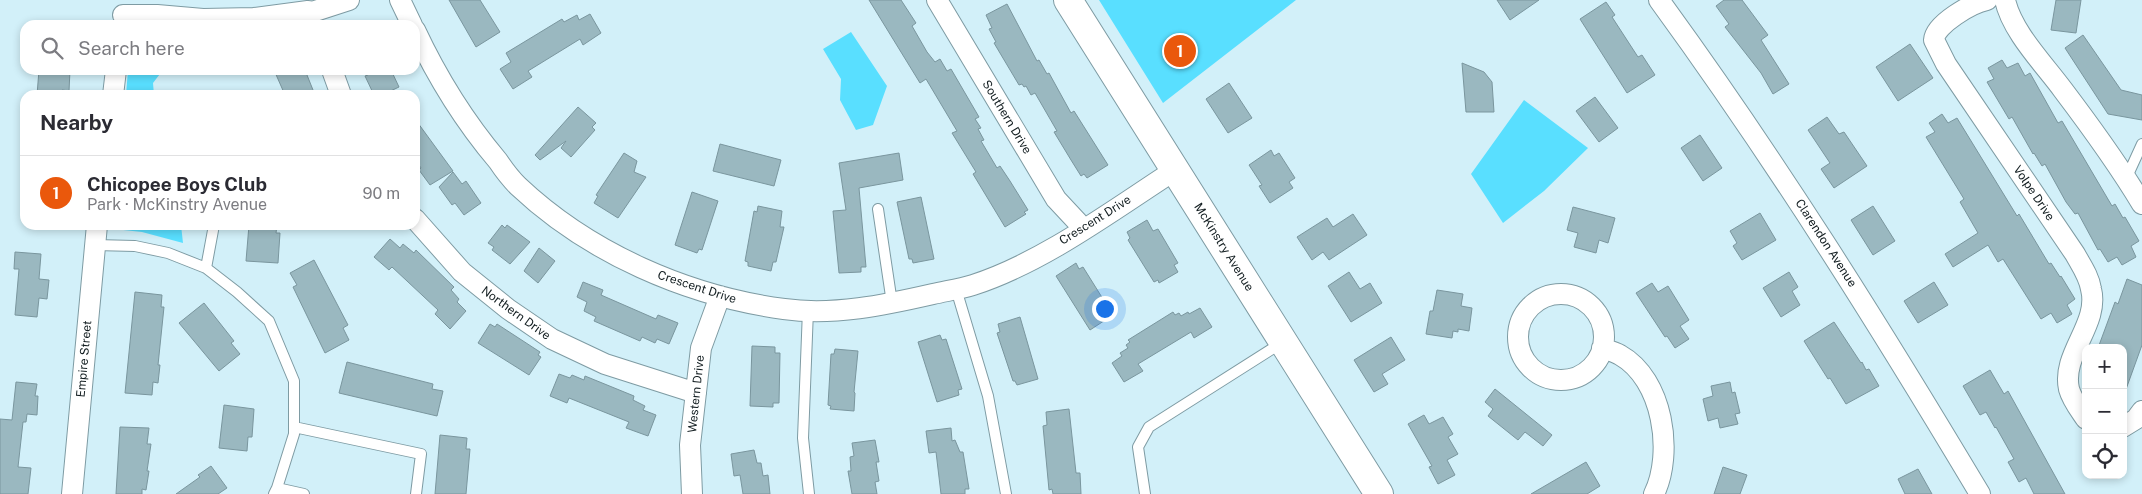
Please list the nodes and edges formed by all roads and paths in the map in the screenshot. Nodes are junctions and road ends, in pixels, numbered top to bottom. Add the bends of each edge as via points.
1 (349, 0) edge
2 (400, 0) edge
3 (937, 0) edge
4 (1068, 0) edge
5 (1659, 0) edge
6 (1986, 0) edge
7 (2005, 0) edge
8 (123, 13) edge
9 (314, 18) edge
10 (410, 20) edge
11 (420, 40) edge
12 (115, 75) edge
13 (334, 75) edge
14 (114, 90) edge
15 (339, 90) edge
16 (2142, 144) edge
17 (1175, 170) junction
18 (2126, 178) junction
19 (2142, 204) edge
20 (878, 209) dead end
21 (420, 225) edge
22 (1084, 229) junction
23 (97, 230) edge
24 (213, 230) edge
25 (95, 246) junction
26 (206, 268) junction
27 (956, 289) junction
28 (720, 296) junction
29 (892, 303) junction
30 (808, 310) junction
31 (1283, 342) junction
32 (1602, 348) junction
33 (696, 393) junction
34 (2142, 412) edge
35 (2082, 413) edge
36 (2127, 425) edge
37 (294, 428) junction
38 (276, 491) edge
39 (1372, 491) edge
40 (72, 494) edge
41 (304, 494) edge
42 (416, 494) edge
43 (692, 494) edge
44 (809, 494) edge
45 (1006, 494) edge
46 (1144, 494) edge
47 (1654, 494) edge
48 (1980, 494) edge

1 - 9 street
2 - 10 street
3 - 22 street, Southern Drive via 1056,199
4 - 17 street, McKinstry Avenue
5 - 48 street, Clarendon Avenue via 1810,218
6 - 35 street, Volpe Drive via 1971,5 1954,17 1936,33 1934,40 1946,64 2088,278 2091,312 2068,379 2071,396
7 - 18 street via 2017,26 2038,57
8 - 9 street via 203,20 308,11
11 - 28 street, Crescent Drive via 463,115 517,185 570,227 610,251 655,274
12 - 14 street
13 - 15 street
16 - 18 lane
17 - 22 street, Crescent Drive
17 - 31 street, McKinstry Avenue
18 - 19 street
20 - 29 lane
21 - 33 street, Northern Drive via 462,272 552,340 605,364
22 - 27 street, Crescent Drive via 1029,261
23 - 25 street, Empire Street
24 - 26 lane
25 - 26 lane via 135,246
25 - 40 street, Empire Street
26 - 37 lane via 269,321 294,381
27 - 29 street, Crescent Drive
27 - 45 lane via 988,396
28 - 30 street, Crescent Drive via 785,309
28 - 33 street, Western Drive via 701,348
29 - 30 street, Crescent Drive
30 - 44 lane via 803,438
31 - 39 street, McKinstry Avenue
31 - 46 lane via 1149,427 1138,447
32 - 32 street via 1604,336 1600,318 1588,304 1572,295 1554,294 1537,300 1524,313 1519,325 1518,346 1523,358 1531,369 1549,379 1562,380 1582,375 1593,366
32 - 47 street via 1621,355 1633,365 1644,378 1656,403 1664,453
33 - 43 street, Western Drive via 690,445
34 - 36 street
37 - 38 lane
37 - 42 lane via 420,454
38 - 41 lane

